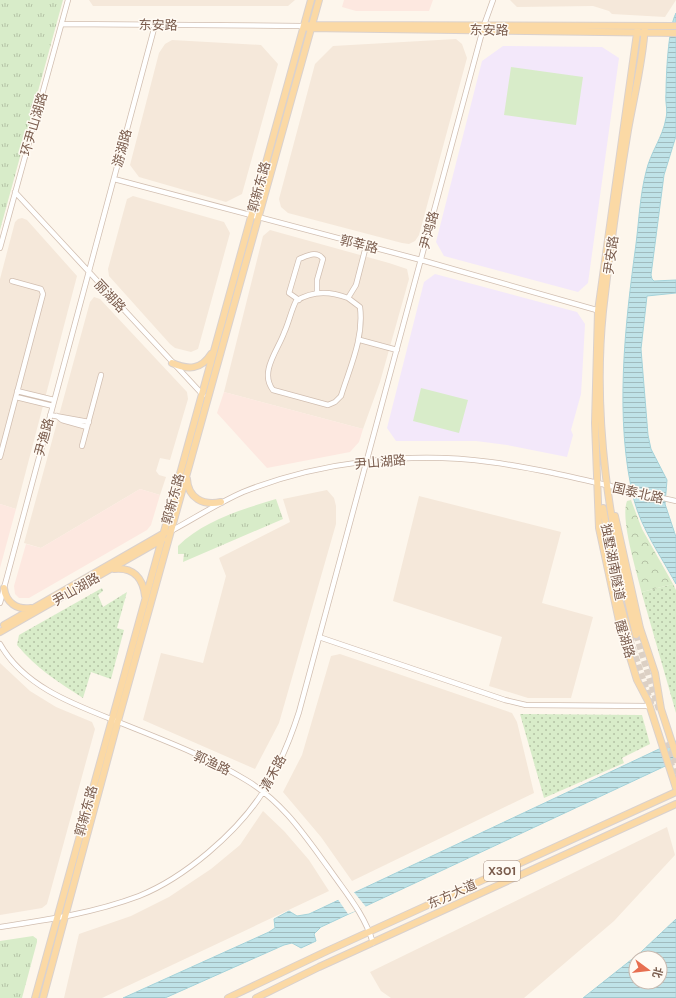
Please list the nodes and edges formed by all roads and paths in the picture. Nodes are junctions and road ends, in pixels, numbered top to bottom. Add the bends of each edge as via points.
1 (68, 0) edge
2 (311, 0) edge
3 (319, 0) edge
4 (493, 0) edge
5 (62, 24) junction
6 (155, 24) junction
7 (302, 26) junction
8 (311, 26) junction
9 (676, 26) edge
10 (483, 28) junction
11 (641, 29) junction
12 (664, 29) junction
13 (676, 32) edge
14 (114, 179) junction
15 (15, 192) junction
16 (254, 217) junction
17 (366, 246) junction
18 (0, 248) edge
19 (421, 260) junction
20 (88, 272) junction
21 (12, 281) dead end
22 (317, 292) junction
23 (348, 298) junction
24 (299, 300) junction
25 (601, 311) junction
26 (360, 340) junction
27 (214, 349) junction
28 (397, 350) junction
29 (172, 363) junction
30 (101, 375) dead end
31 (18, 391) junction
32 (202, 394) junction
33 (208, 396) junction
34 (16, 397) junction
35 (54, 400) junction
36 (53, 406) junction
37 (50, 415) junction
38 (88, 425) junction
39 (82, 446) dead end
40 (0, 457) edge
41 (368, 461) junction
42 (186, 476) junction
43 (599, 484) junction
44 (606, 486) junction
45 (676, 501) edge
46 (221, 502) junction
47 (171, 531) junction
48 (164, 533) junction
49 (162, 541) junction
50 (111, 570) junction
51 (4, 588) junction
52 (145, 600) junction
53 (0, 603) edge
54 (33, 608) junction
55 (0, 627) edge
56 (0, 632) edge
57 (319, 637) junction
58 (0, 644) edge
59 (649, 706) junction
60 (114, 721) junction
61 (676, 755) edge
62 (676, 788) edge
63 (263, 792) junction
64 (676, 792) edge
65 (676, 804) edge
66 (65, 917) junction
67 (56, 918) junction
68 (0, 928) edge
69 (370, 932) junction
70 (373, 942) junction
71 (35, 998) edge
72 (43, 998) edge
73 (228, 998) edge
74 (256, 998) edge

1 - 5 street, 环尹山湖路
2 - 7 main road, 郭新东路
3 - 8 main road, 郭新东路
4 - 10 street, 尹鸿路
5 - 6 street, 东安路
5 - 15 street, 环尹山湖路
6 - 7 street, 东安路
6 - 14 street, 游湖路
7 - 8 main road, 东安路
7 - 16 main road, 郭新东路
8 - 10 main road, 东安路
8 - 16 main road, 郭新东路
9 - 12 main road, 东安路
10 - 11 main road, 东安路
10 - 19 street, 尹鸿路
11 - 12 main road, 东安路
11 - 25 main road, 尹安路
12 - 13 main road, 东安路
14 - 16 street, 郭莘路
14 - 20 street, 游湖路
15 - 18 street, 环尹山湖路
15 - 20 street, 丽湖路
16 - 17 street, 郭莘路
16 - 27 main road, 郭新东路
16 - 33 main road, 郭新东路
17 - 19 street, 郭莘路
17 - 23 street via 356,285
19 - 25 street, 郭莘路
19 - 28 street, 尹鸿路
20 - 29 street, 丽湖路
20 - 35 street, 尹渔路
21 - 31 street via 39,288 42,292
22 - 23 street via 335,293
22 - 24 street
22 - 24 street via 317,280 323,259 316,254 299,259 289,293
23 - 26 street via 360,307
24 - 26 street via 292,309 278,348 273,354 268,375 274,390 328,405 336,402 341,396
25 - 43 main road, 尹安路 via 596,423
25 - 44 main road, 尹安路 via 600,380
26 - 28 street
27 - 29 main road via 205,363 196,367 188,368
27 - 32 main road, 郭新东路
28 - 41 street, 尹鸿路
29 - 32 street, 丽湖路
30 - 38 street
31 - 34 street
31 - 35 street
32 - 33 street, 丽湖路
32 - 48 main road, 郭新东路
33 - 42 main road, 郭新东路
34 - 36 street
34 - 40 street
35 - 36 street, 尹渔路
36 - 37 street, 尹渔路
37 - 38 street
37 - 51 street, 尹渔路
38 - 39 street
41 - 43 street, 尹山湖路 via 422,458 490,462
41 - 46 street, 尹山湖路 via 285,478
41 - 57 street, 清禾路
42 - 46 main road via 189,490 195,498 206,504
42 - 47 main road, 郭新东路
43 - 44 street, 国泰北路
43 - 44 main road, 独墅湖南隧道 via 614,576 633,637
43 - 59 main road, 醒湖路 via 599,528 607,571 634,672
44 - 45 street, 国泰北路
44 - 61 main road, 醒湖路 via 622,544 640,628 655,673 661,709
46 - 47 street, 尹山湖路
47 - 48 main road, 尹山湖路
47 - 49 main road, 尹山湖路
47 - 60 main road, 郭新东路
48 - 49 main road, 郭新东路
48 - 54 main road, 尹山湖路
49 - 50 main road, 尹山湖路
49 - 52 main road, 郭新东路
50 - 52 main road via 126,569 137,575 143,585
50 - 56 main road, 尹山湖路
51 - 53 street, 尹渔路
51 - 54 main road via 6,597 14,605 24,609
52 - 60 main road, 郭新东路
54 - 55 main road, 尹山湖路
57 - 59 street via 526,705
57 - 63 street, 清禾路 via 287,746
58 - 60 street, 郭渔路 via 24,672 54,694
59 - 62 main road, 醒湖路
60 - 63 street, 郭渔路 via 222,766
60 - 66 main road, 郭新东路
60 - 67 main road, 郭新东路
63 - 66 street, 清禾路 via 220,842 161,886 118,903
63 - 69 street, 郭渔路 via 278,803 299,827 359,912
64 - 69 main road, 东方大道 / X301
65 - 70 main road, 东方大道 / X301
66 - 67 street, 清禾路
66 - 72 main road, 郭新东路
67 - 68 street, 清禾路
67 - 71 main road, 郭新东路
69 - 70 street, 郭渔路
69 - 73 main road, 东方大道 / X301
70 - 74 main road, 东方大道 / X301

